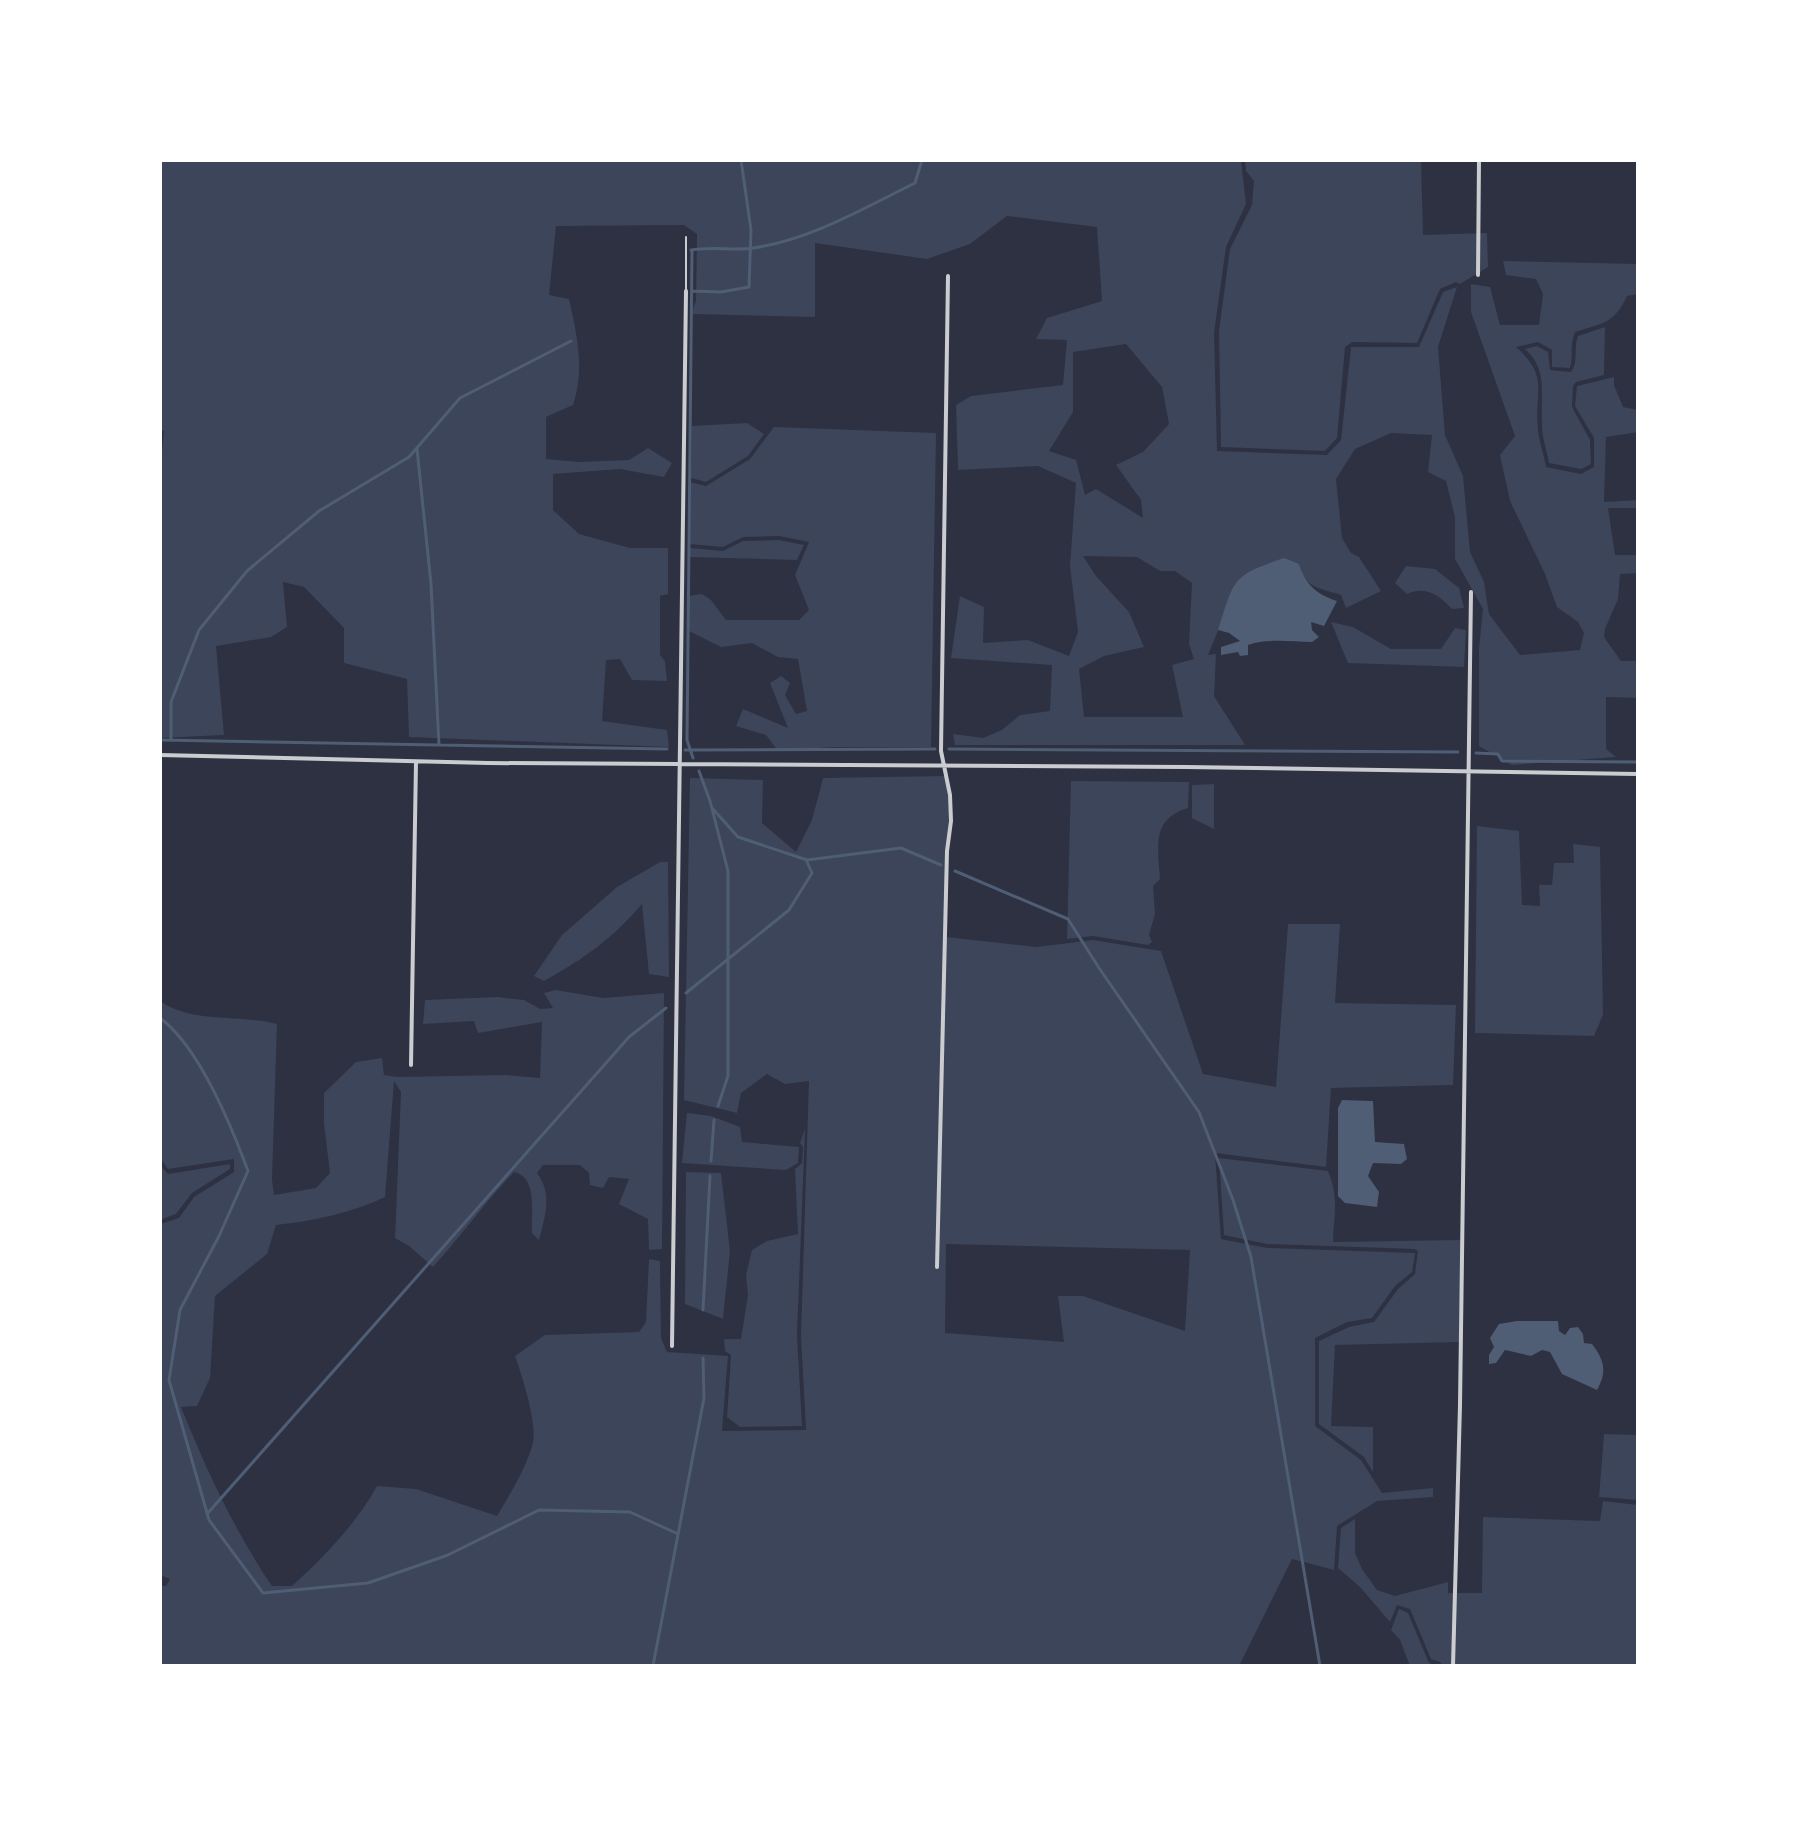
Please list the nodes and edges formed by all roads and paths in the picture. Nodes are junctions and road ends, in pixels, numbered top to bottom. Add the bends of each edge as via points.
1 (1479, 160) edge
2 (686, 237) dead end
3 (1478, 275) dead end
4 (948, 276) dead end
5 (686, 291) joint
6 (1471, 592) dead end
7 (160, 755) edge
8 (416, 762) junction
9 (680, 764) junction
10 (942, 765) junction
11 (1468, 771) junction
12 (1638, 774) edge
13 (411, 1065) dead end
14 (937, 1267) dead end
15 (672, 1346) dead end
16 (1453, 1666) edge

1 - 3 street
2 - 5 lane
4 - 10 street
5 - 9 street
6 - 11 street
7 - 8 street
8 - 9 street
8 - 13 street
9 - 10 street
9 - 15 street
10 - 11 street
10 - 14 street via 951,821
11 - 12 street
11 - 16 street

